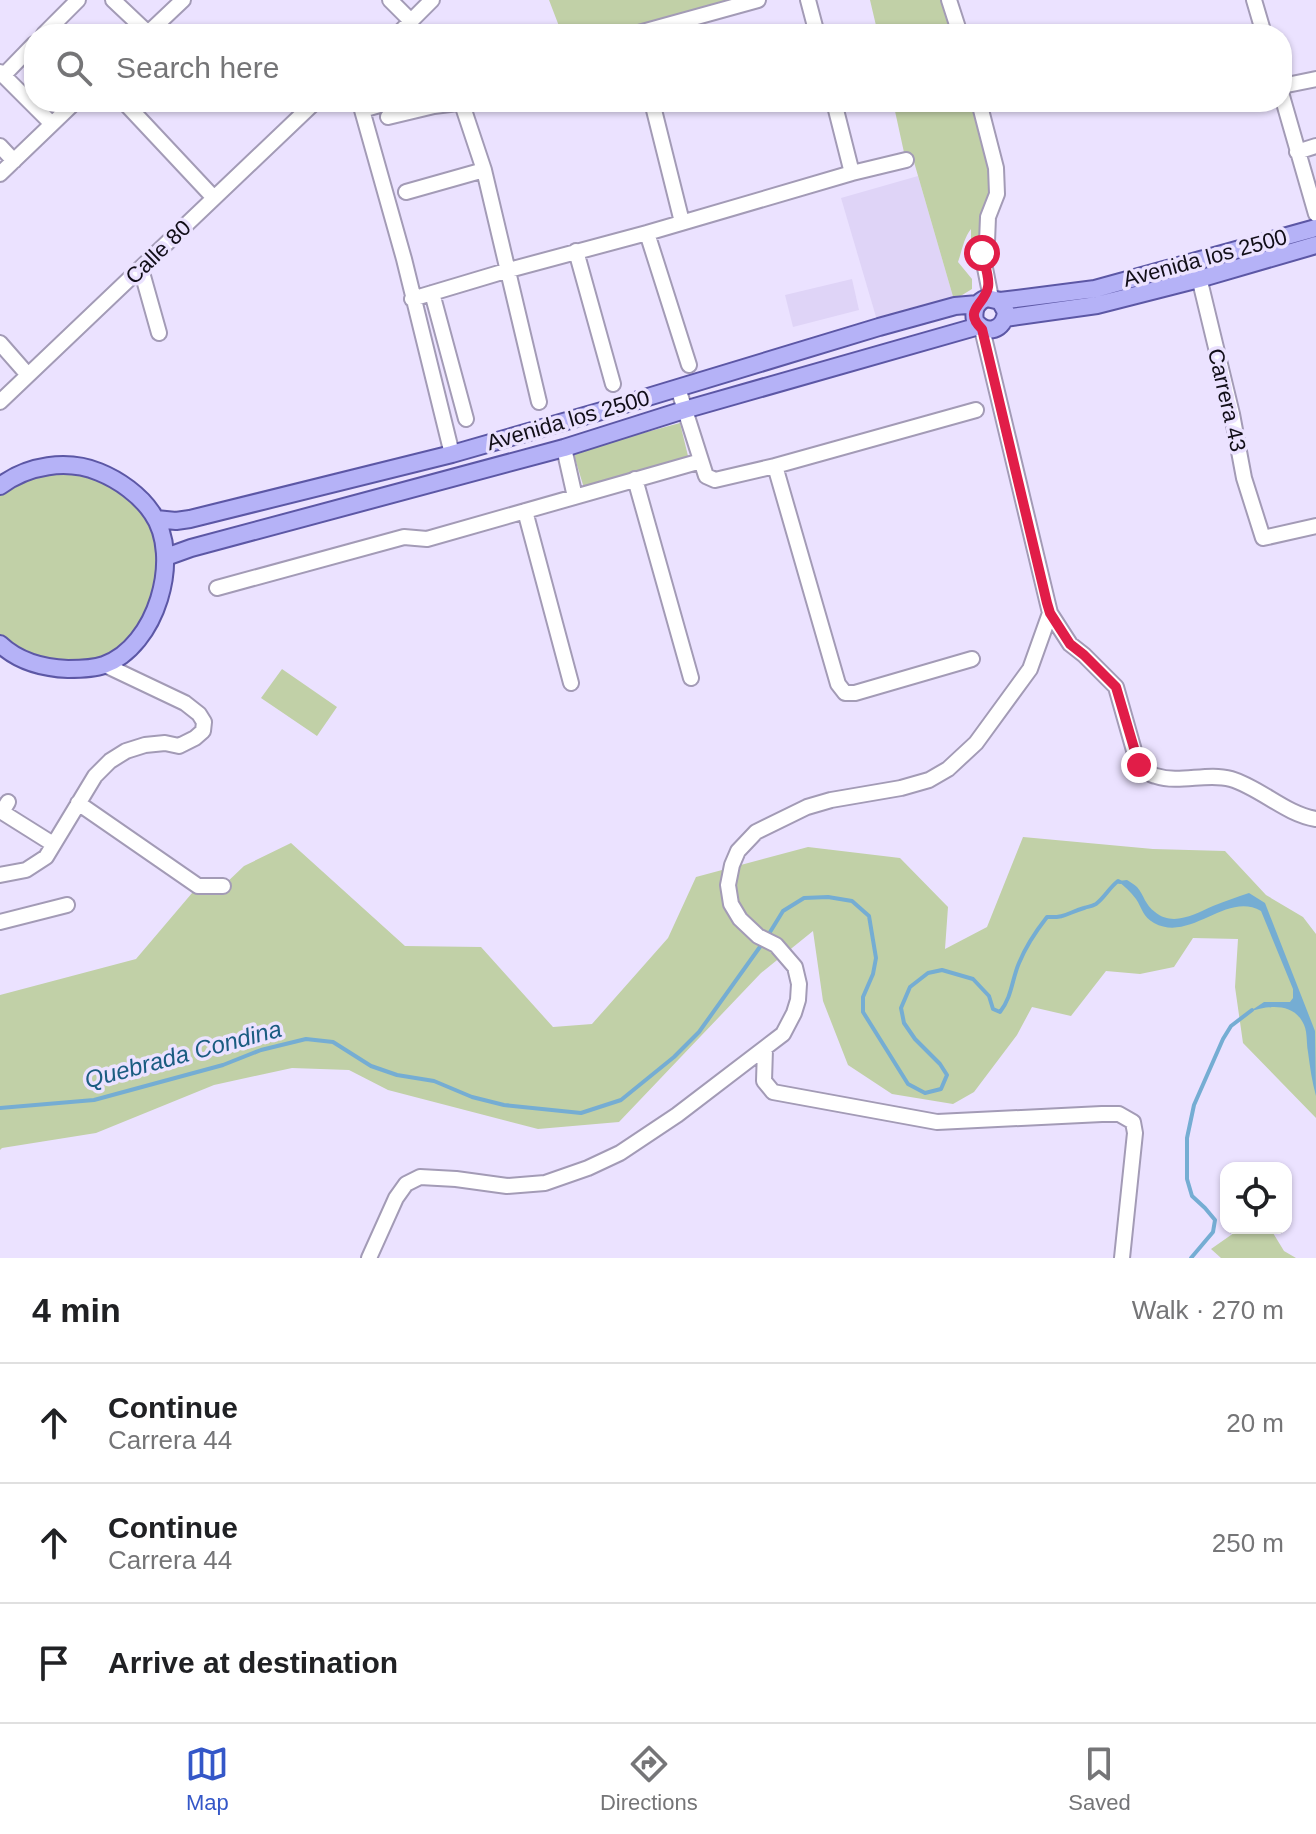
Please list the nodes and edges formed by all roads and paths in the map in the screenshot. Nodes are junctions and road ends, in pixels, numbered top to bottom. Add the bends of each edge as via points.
1 (78, 0) edge
2 (113, 0) edge
3 (183, 0) edge
4 (390, 0) edge
5 (432, 0) edge
6 (758, 0) edge
7 (808, 0) edge
8 (949, 0) edge
9 (1254, 0) edge
10 (411, 21) junction
11 (54, 24) edge
12 (138, 24) edge
13 (158, 24) edge
14 (408, 24) edge
15 (671, 24) edge
16 (814, 24) edge
17 (957, 24) edge
18 (1261, 24) edge
19 (24, 53) edge
20 (2, 74) edge
21 (1316, 79) edge
22 (1292, 84) edge
23 (24, 96) edge
24 (40, 112) edge
25 (65, 112) edge
26 (133, 112) edge
27 (304, 112) edge
28 (364, 112) edge
29 (465, 112) edge
30 (654, 112) edge
31 (837, 112) edge
32 (982, 112) edge
33 (1286, 112) edge
34 (52, 124) junction
35 (0, 146) edge
36 (1316, 146) edge
37 (1297, 152) junction
38 (906, 160) dead end
39 (14, 161) junction
40 (484, 170) junction
41 (852, 173) junction
42 (0, 174) edge
43 (406, 192) dead end
44 (214, 198) junction
45 (1316, 214) edge
46 (682, 222) junction
47 (1316, 228) edge
48 (647, 233) junction
49 (1316, 245) edge
50 (576, 251) junction
51 (1195, 261) junction
52 (141, 269) junction
53 (509, 270) junction
54 (1199, 279) junction
55 (432, 293) junction
56 (412, 299) junction
57 (991, 301) junction
58 (980, 327) junction
59 (159, 333) dead end
60 (0, 343) edge
61 (689, 365) dead end
62 (28, 375) junction
63 (613, 384) dead end
64 (678, 388) junction
65 (0, 402) edge
66 (539, 402) dead end
67 (684, 410) junction
68 (976, 410) dead end
69 (466, 419) dead end
70 (564, 448) junction
71 (452, 454) junction
72 (701, 461) junction
73 (775, 466) junction
74 (635, 479) junction
75 (0, 486) edge
76 (575, 497) junction
77 (525, 511) junction
78 (156, 519) junction
79 (1316, 526) edge
80 (166, 557) junction
81 (217, 588) dead end
82 (1050, 613) junction
83 (0, 644) edge
84 (972, 659) dead end
85 (105, 665) junction
86 (691, 678) dead end
87 (571, 683) dead end
88 (8, 802) dead end
89 (78, 803) junction
90 (1316, 819) edge
91 (53, 844) junction
92 (0, 875) edge
93 (223, 886) dead end
94 (67, 905) dead end
95 (0, 922) edge
96 (765, 1049) junction
97 (369, 1258) edge
98 (1122, 1258) edge

1 - 11 street
2 - 12 street
3 - 13 street
4 - 10 street
5 - 10 street
6 - 15 street
7 - 16 street
8 - 17 street
9 - 18 street
10 - 14 street
19 - 20 street
20 - 23 street
21 - 22 street
24 - 34 street
25 - 34 street
26 - 44 street
27 - 44 street, Calle 80
28 - 56 street
29 - 40 street
30 - 46 street
31 - 41 street
32 - 57 street via 996,168 997,194 982,253
33 - 37 street
34 - 39 street
35 - 39 street
36 - 37 street
37 - 45 street
38 - 41 street
39 - 42 street
40 - 43 street
40 - 53 street
41 - 46 street
44 - 52 street, Calle 80
46 - 48 street
47 - 51 main road, Avenida los 2500
48 - 50 street
48 - 61 street
49 - 54 main road, Avenida los 2500
50 - 53 street
50 - 63 street
51 - 54 street, Carrera 43
51 - 57 main road, Avenida los 2500 via 1095,289
52 - 59 street
52 - 62 street, Calle 80
53 - 55 street
53 - 66 street
54 - 57 main road, Avenida los 2500 via 1097,305
54 - 79 street, Carrera 43 via 1244,478 1263,538
55 - 56 street
55 - 69 street
56 - 71 street
57 - 58 main road via 974,315
57 - 58 main road, Avenida los 2500 via 996,329
57 - 64 main road, Avenida los 2500 via 879,327
58 - 67 main road, Avenida los 2500
58 - 82 street
60 - 62 street
62 - 65 street, Calle 80
64 - 67 street
64 - 71 main road, Avenida los 2500
67 - 70 main road, Avenida los 2500
67 - 72 street
68 - 73 street
70 - 76 street
70 - 80 main road, Avenida los 2500
71 - 78 main road, Avenida los 2500 via 190,519
72 - 73 street via 706,476 715,480
72 - 74 street
73 - 84 street via 838,684 845,693
74 - 76 street
74 - 86 street
75 - 78 main road via 44,467 88,468 119,482
76 - 77 street
77 - 81 street via 427,539 404,537
77 - 87 street
78 - 80 main road
80 - 85 main road via 155,614 125,653
82 - 90 street via 1070,644 1116,687 1139,768 1157,777 1228,778
82 - 96 street via 1030,669 976,743 948,769 901,788 807,807 756,832 738,851 728,885 731,904 740,919 776,945 795,967 799,984 794,1013 783,1034
83 - 85 main road via 52,669
85 - 89 street via 185,703 199,714 203,731 179,746 165,743 126,751 95,776
88 - 91 street via 2,812
89 - 91 street
89 - 93 street via 198,886
91 - 92 street via 46,857 26,870
94 - 95 street
96 - 97 street via 664,1124 588,1168 545,1183 507,1186 420,1177 406,1184
96 - 98 street via 764,1081 773,1092 937,1122 1102,1114 1119,1114 1133,1122

